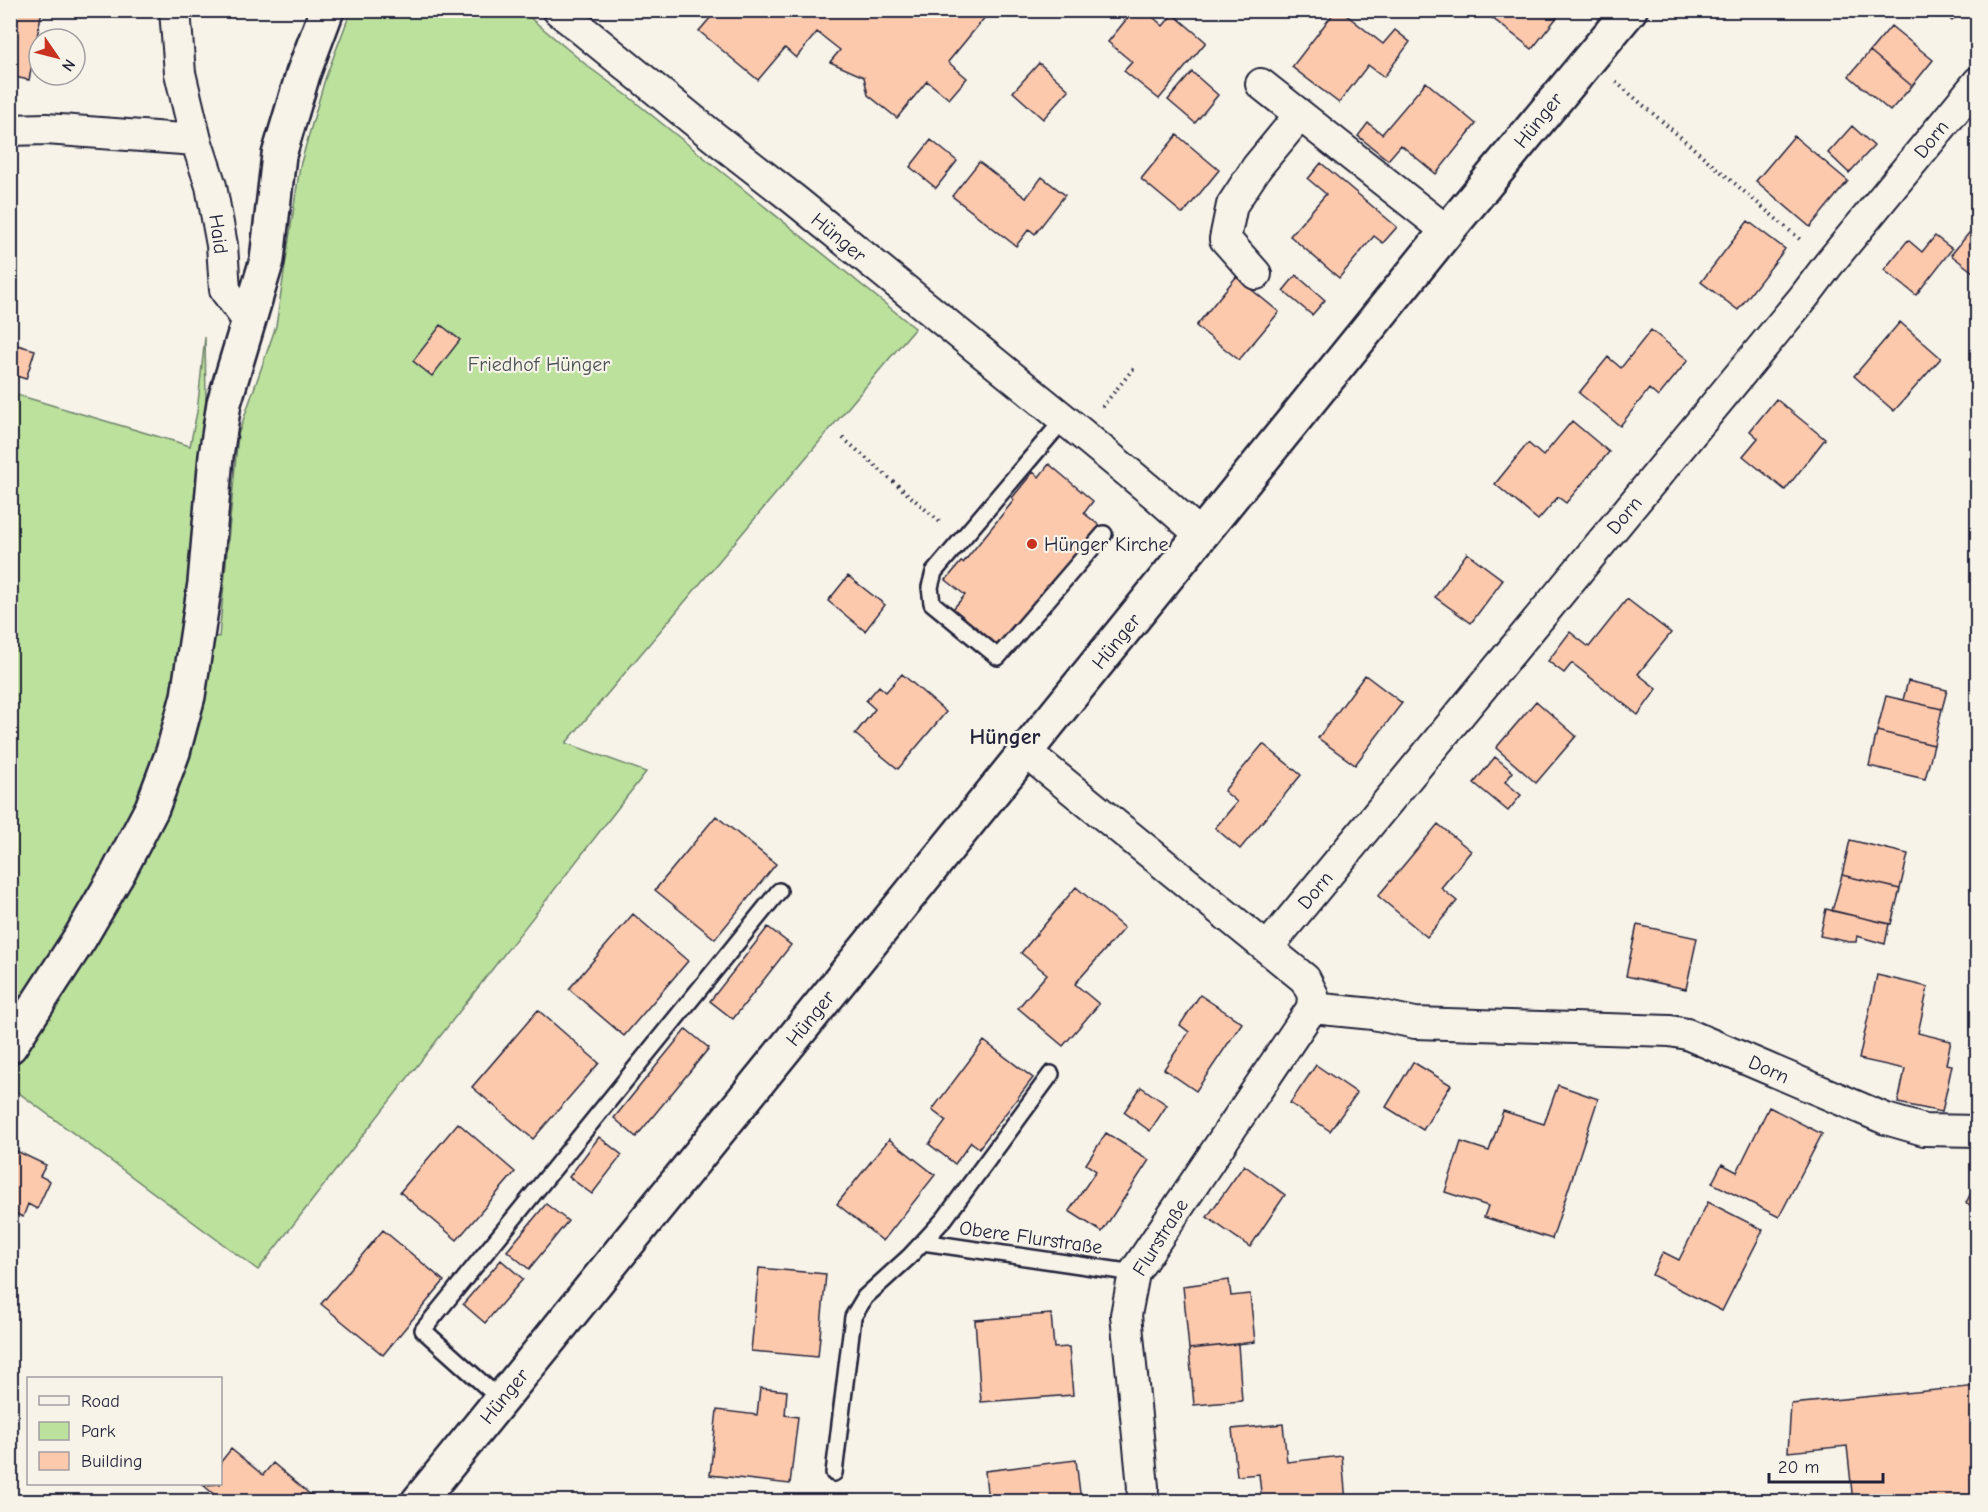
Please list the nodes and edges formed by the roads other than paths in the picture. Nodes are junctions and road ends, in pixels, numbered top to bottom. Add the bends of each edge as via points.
1 (175, 10) edge
2 (327, 10) edge
3 (558, 10) edge
4 (1630, 10) edge
5 (1977, 82) edge
6 (1260, 84) dead end
7 (1299, 116) junction
8 (10, 130) edge
9 (196, 140) junction
10 (1447, 231) junction
11 (1256, 274) dead end
12 (249, 322) junction
13 (1072, 426) junction
14 (1104, 534) dead end
15 (1201, 536) junction
16 (1026, 752) junction
17 (779, 891) dead end
18 (1268, 947) junction
19 (1312, 1008) junction
20 (10, 1046) edge
21 (1051, 1074) dead end
22 (1977, 1131) edge
23 (923, 1242) junction
24 (1134, 1273) junction
25 (501, 1400) junction
26 (834, 1473) dead end
27 (418, 1502) edge
28 (1142, 1502) edge

1 - 9 street, Haid via 180,73
2 - 12 main road via 279,155 267,260
3 - 13 street, Hünger
4 - 10 main road, Hünger
5 - 18 street, Dorn
6 - 7 street
7 - 10 street
7 - 11 street via 1232,205 1225,239
8 - 9 street
9 - 12 street, Haid via 211,186 222,245 225,290
10 - 15 main road, Hünger
12 - 20 main road via 224,403 205,583 188,696 172,752 152,808 118,873
13 - 14 lane via 934,572 930,587 932,603 998,657
13 - 15 street, Hünger
15 - 16 main road, Hünger
16 - 18 street
16 - 25 main road, Hünger
17 - 25 lane via 423,1330
18 - 19 street via 1305,979 1313,995
19 - 22 street, Dorn via 1415,1023 1687,1034 1897,1123 1931,1131
19 - 24 street, Flurstraße
21 - 23 lane, Obere Flurstraße
23 - 24 lane, Obere Flurstraße
23 - 26 lane, Obere Flurstraße via 865,1298 853,1317
24 - 28 street, Flurstraße via 1126,1315
25 - 27 main road, Hünger

